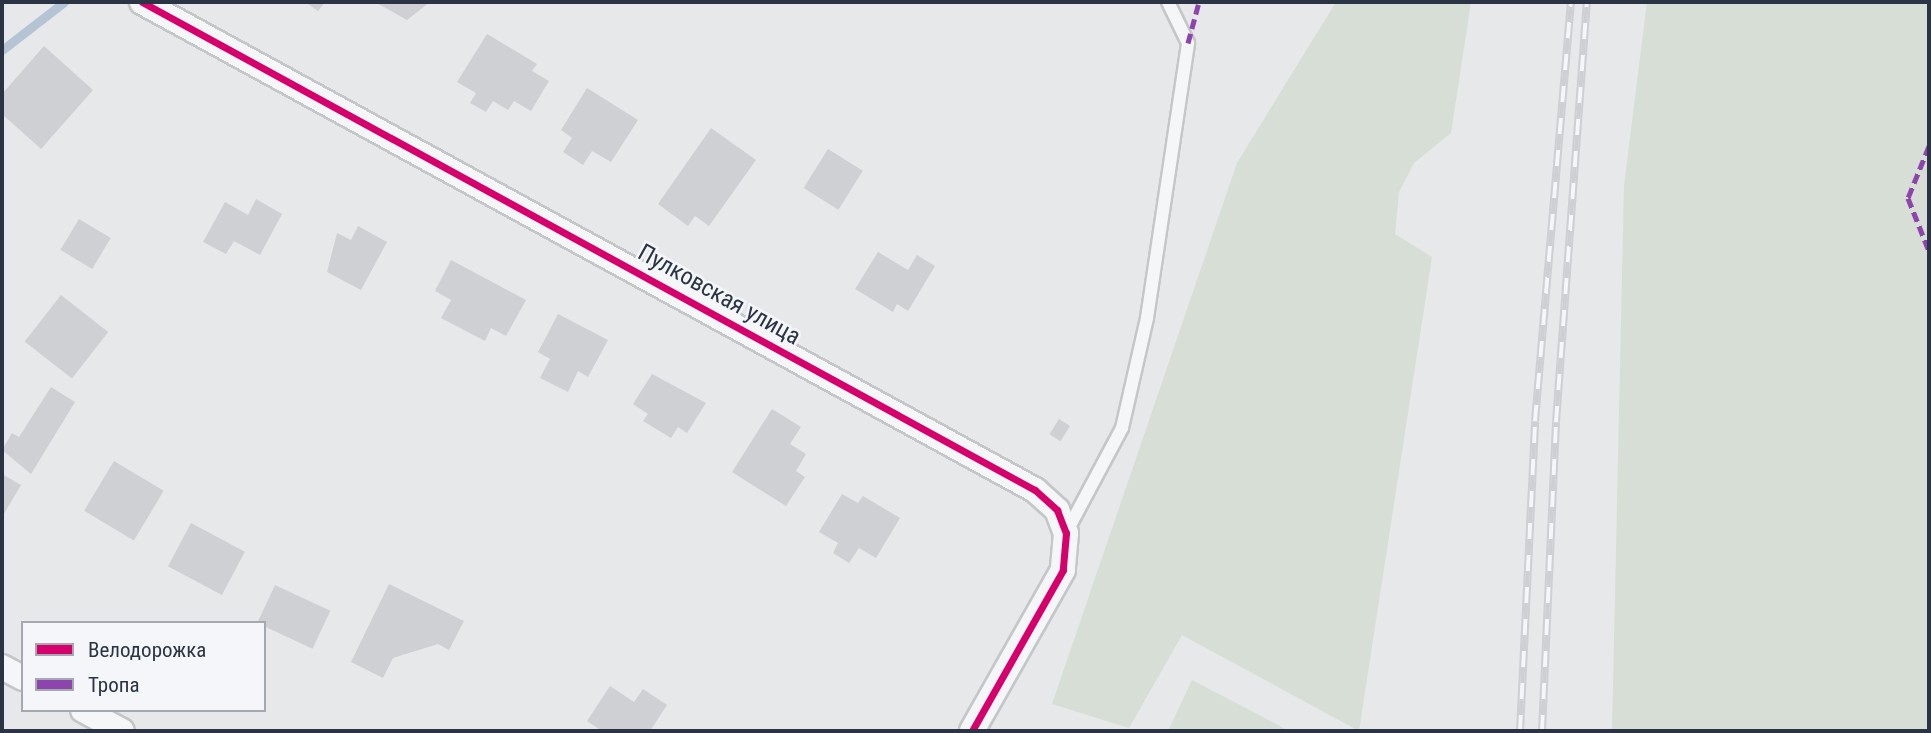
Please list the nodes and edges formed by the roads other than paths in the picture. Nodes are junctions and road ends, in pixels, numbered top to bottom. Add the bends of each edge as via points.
1 (142, 2) edge
2 (1168, 2) edge
3 (1066, 533) junction
4 (2, 667) edge
5 (21, 677) edge
6 (87, 712) edge
7 (122, 731) edge
8 (972, 731) edge

1 - 3 street, Пулковская улица via 1035,490 1057,510
2 - 3 lane via 1188,43 1147,318 1122,428
3 - 8 street via 1063,570
4 - 5 street
6 - 7 street

